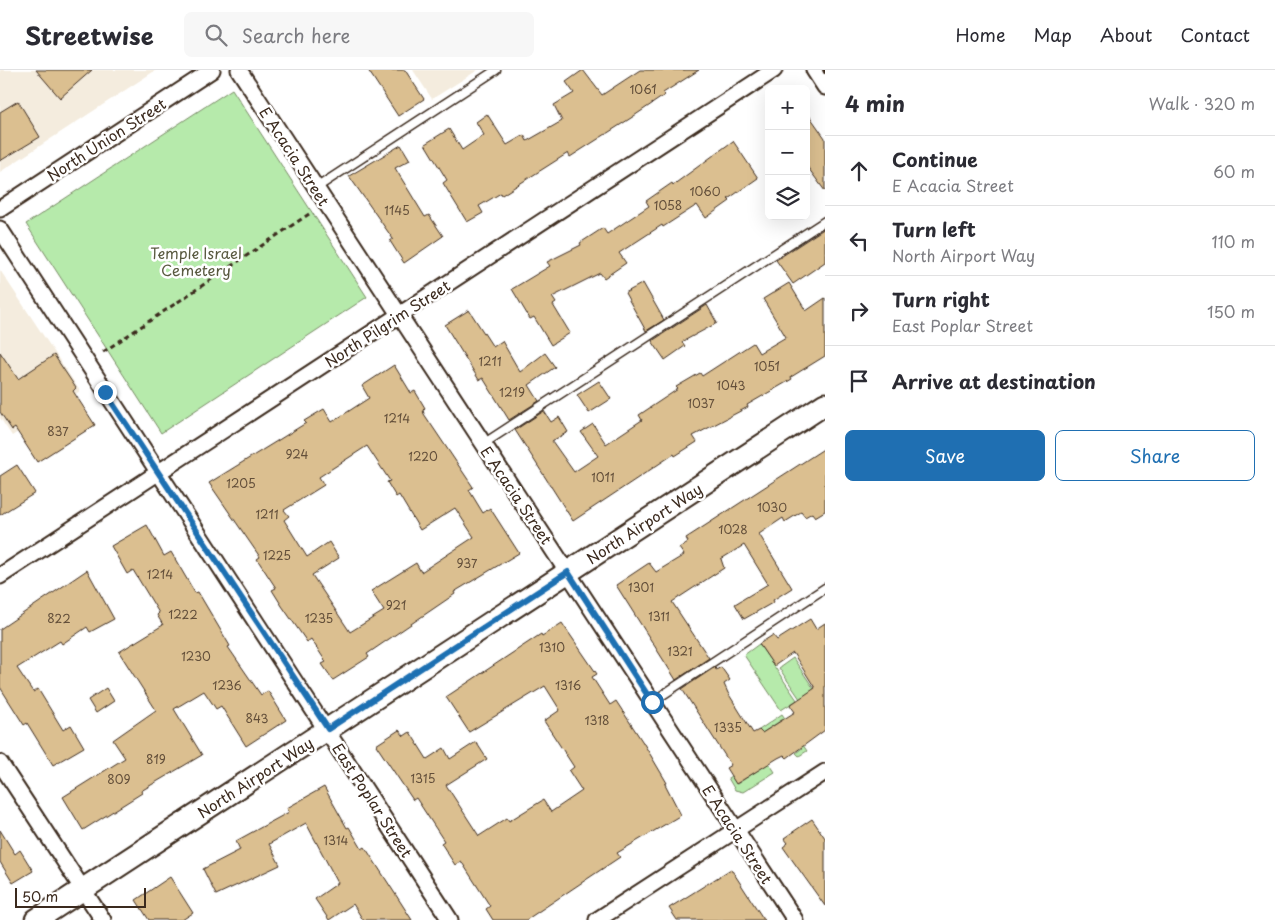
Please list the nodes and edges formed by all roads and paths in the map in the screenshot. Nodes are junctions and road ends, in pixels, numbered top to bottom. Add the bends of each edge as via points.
1 (212, 70) edge
2 (239, 70) edge
3 (496, 70) edge
4 (774, 70) edge
5 (814, 70) edge
6 (825, 88) edge
7 (316, 188) junction
8 (0, 209) edge
9 (315, 210) dead end
10 (825, 221) edge
11 (0, 229) edge
12 (401, 314) junction
13 (103, 352) dead end
14 (825, 404) edge
15 (483, 444) junction
16 (158, 473) junction
17 (568, 572) junction
18 (0, 576) edge
19 (825, 588) edge
20 (652, 702) junction
21 (328, 729) junction
22 (0, 763) edge
23 (825, 772) edge
24 (736, 829) junction
25 (83, 889) junction
26 (36, 920) edge
27 (103, 920) edge
28 (450, 920) edge
29 (597, 920) edge
30 (795, 920) edge

1 - 8 street, North Union Street
2 - 7 street, E Acacia Street
3 - 7 lane
4 - 12 street, North Pilgrim Street
5 - 6 street
7 - 12 street, E Acacia Street
9 - 13 path
10 - 15 lane
11 - 16 street, East Poplar Street
12 - 15 street, E Acacia Street
12 - 16 street, North Pilgrim Street
14 - 17 main road, North Airport Way
15 - 17 street, E Acacia Street
16 - 18 street, North Pilgrim Street
16 - 21 street, East Poplar Street
17 - 20 street, E Acacia Street
17 - 21 main road, North Airport Way
19 - 20 lane
20 - 24 street, E Acacia Street
21 - 25 main road, North Airport Way
21 - 28 street, East Poplar Street
22 - 25 street
23 - 24 street
24 - 29 street
24 - 30 street, E Acacia Street
25 - 26 main road, North Airport Way
25 - 27 street

